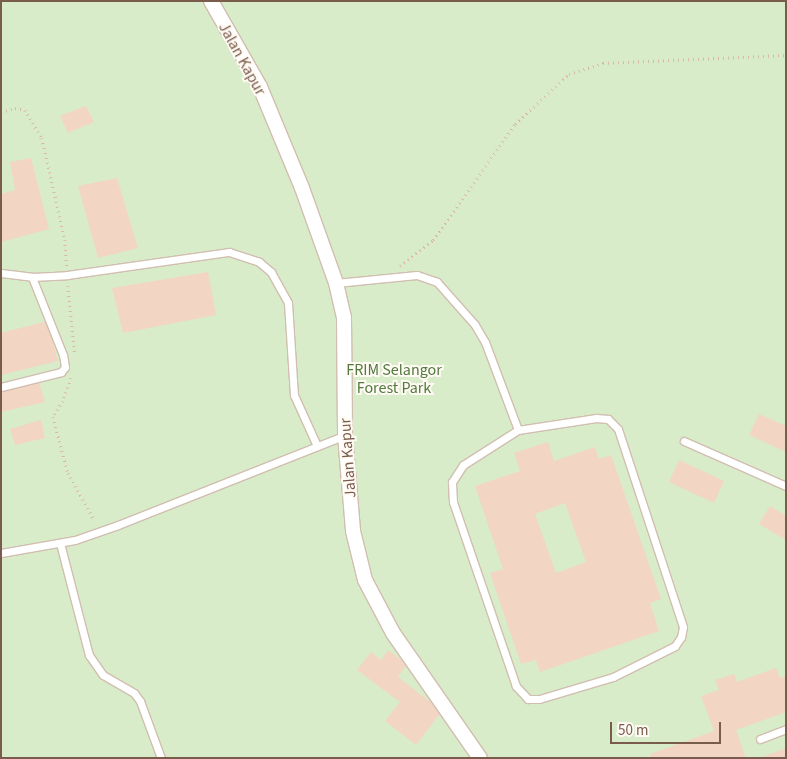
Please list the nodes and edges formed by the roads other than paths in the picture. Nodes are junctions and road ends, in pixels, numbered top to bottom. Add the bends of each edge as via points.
1 (211, 1) edge
2 (1, 273) edge
3 (32, 277) junction
4 (336, 283) junction
5 (1, 387) edge
6 (518, 430) junction
7 (345, 436) junction
8 (684, 441) dead end
9 (317, 446) junction
10 (786, 486) edge
11 (60, 543) junction
12 (1, 553) edge
13 (786, 730) edge
14 (760, 739) dead end
15 (161, 758) edge
16 (480, 758) edge

1 - 4 street, Jalan Kapur via 260,87
2 - 3 lane
3 - 5 lane via 65,367 61,372
3 - 9 lane via 67,275 205,253 230,252 259,262 271,272 288,303 294,394
4 - 6 lane via 418,275 430,278 462,309 485,342
4 - 7 street, Jalan Kapur via 344,317
6 - 6 lane via 596,418 613,423 618,429 683,627 680,642 675,646 622,673 540,699 528,698 516,686 452,494 456,471
7 - 9 lane
7 - 16 street, Jalan Kapur via 353,532 365,580 393,633
8 - 10 lane
9 - 11 lane via 101,531
11 - 12 lane
11 - 15 lane via 89,655 103,675 134,693 140,701
13 - 14 lane

